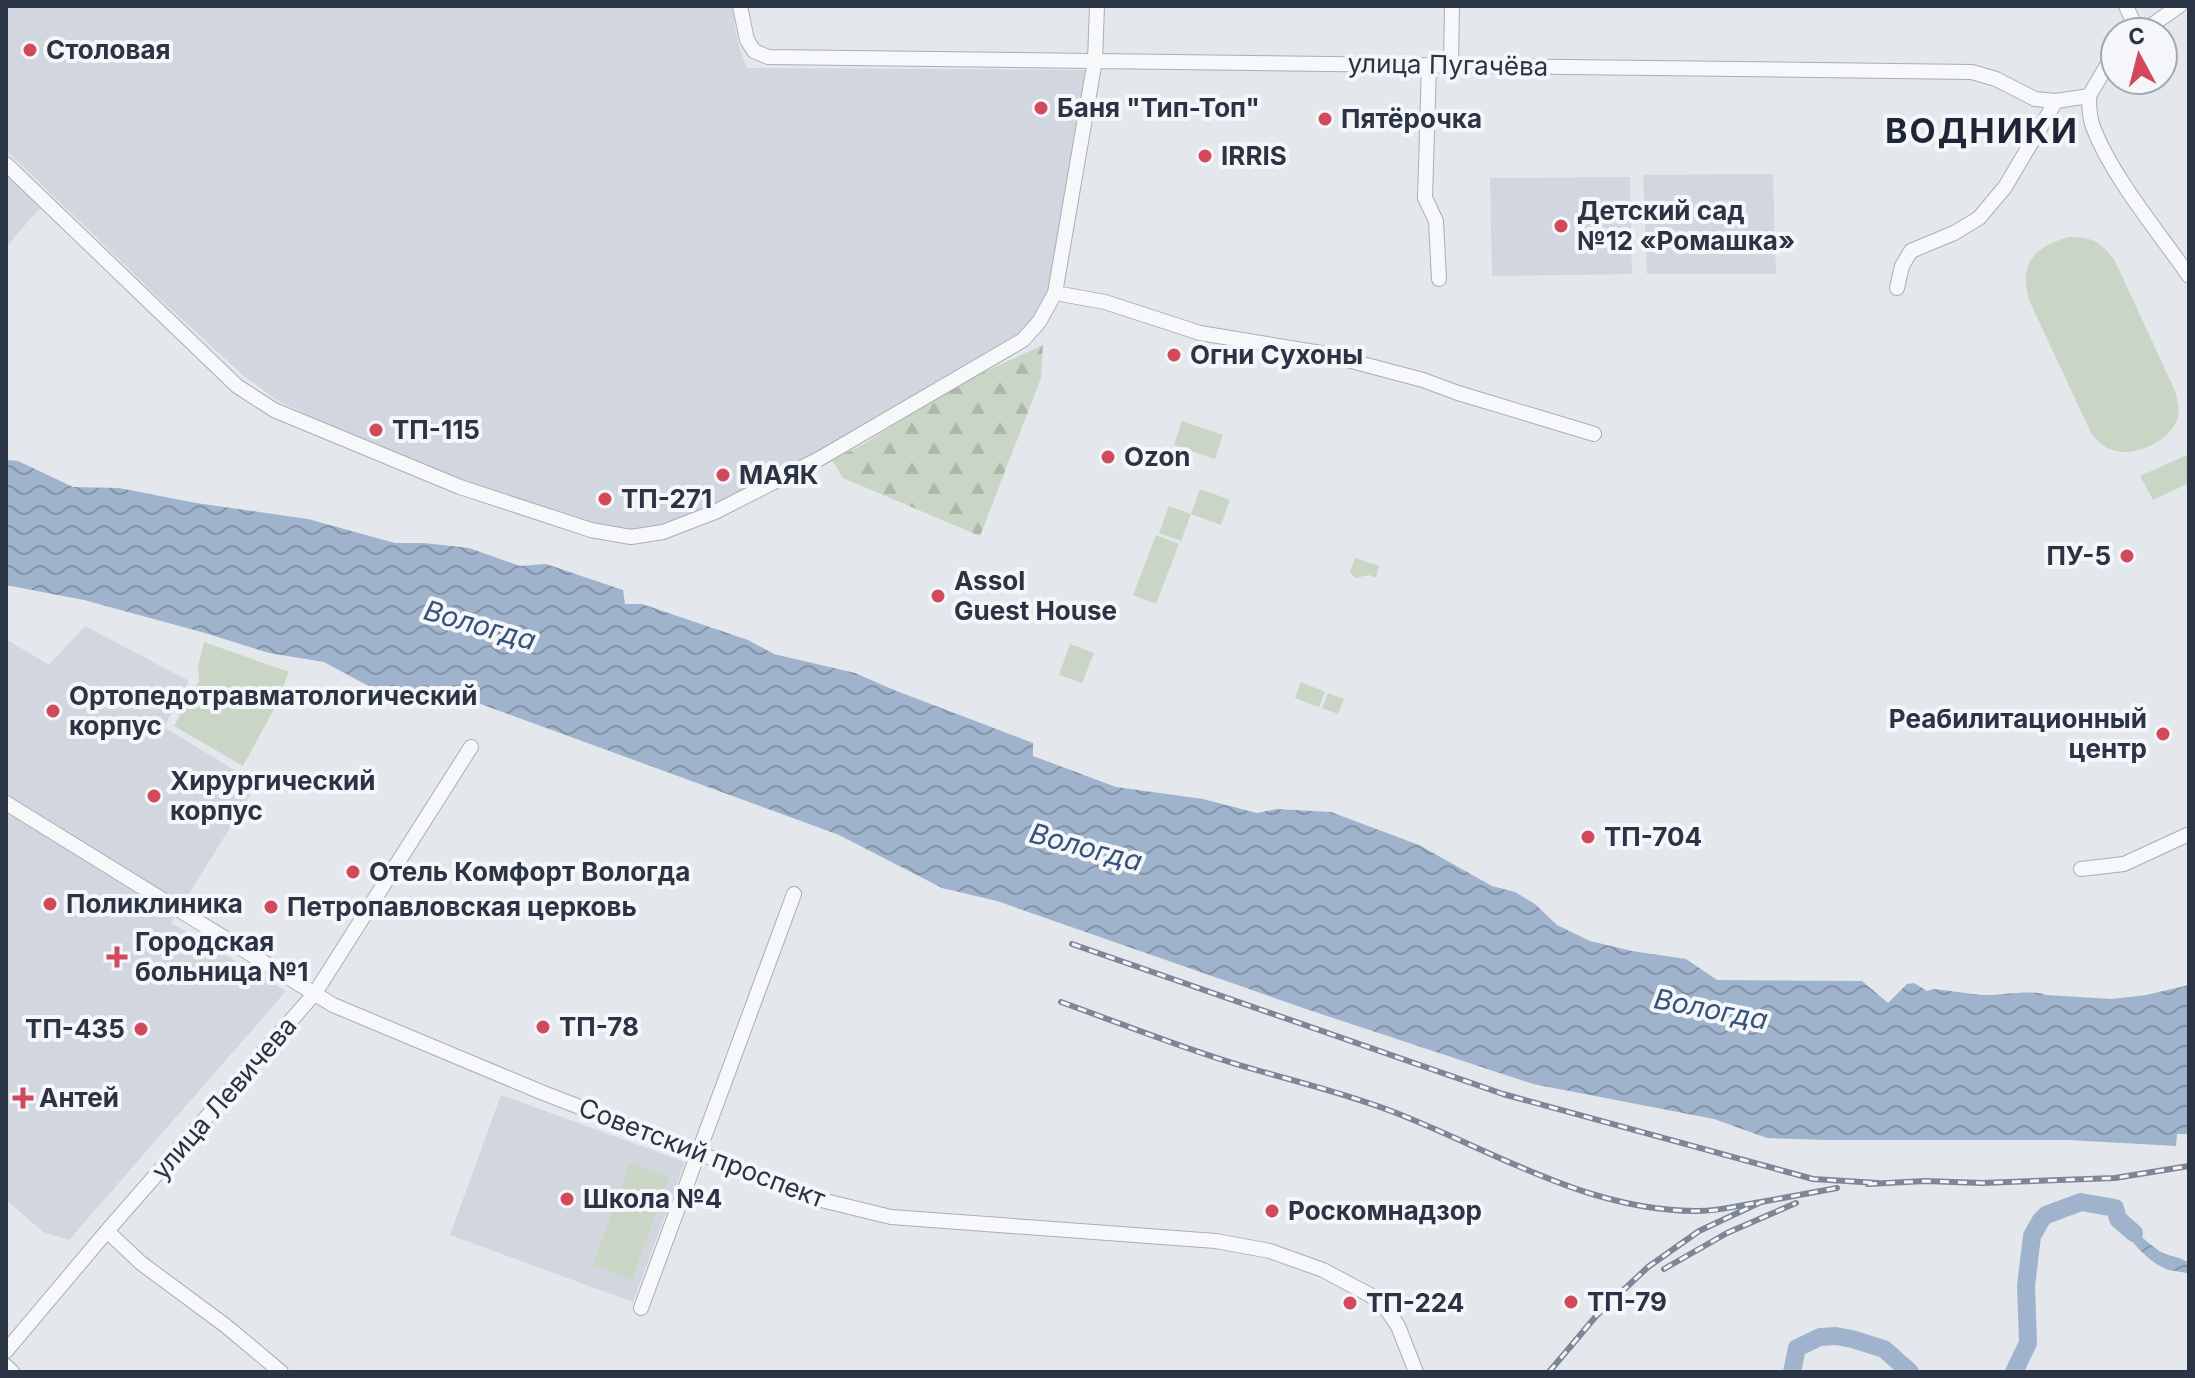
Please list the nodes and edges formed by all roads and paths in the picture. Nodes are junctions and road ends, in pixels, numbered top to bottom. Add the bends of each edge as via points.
1 (740, 6) edge
2 (1097, 6) edge
3 (1452, 6) edge
4 (1095, 60) junction
5 (1451, 64) junction
6 (1429, 65) junction
7 (2099, 79) edge
8 (2089, 96) junction
9 (2056, 101) junction
10 (6, 164) edge
11 (2189, 276) edge
12 (1439, 279) dead end
13 (1897, 288) dead end
14 (1055, 293) junction
15 (1594, 434) dead end
16 (471, 747) dead end
17 (6, 803) edge
18 (2189, 834) edge
19 (2081, 869) dead end
20 (794, 894) dead end
21 (315, 993) junction
22 (698, 1152) junction
23 (107, 1231) junction
24 (641, 1308) dead end
25 (6, 1351) edge
26 (6, 1366) edge
27 (12, 1372) edge
28 (281, 1372) edge
29 (1416, 1372) edge

1 - 4 street, улица Пугачёва via 747,40 754,51 768,57
2 - 4 street
3 - 5 street
4 - 6 street, улица Пугачёва
4 - 14 street
5 - 6 street, улица Пугачёва
5 - 9 street, улица Пугачёва via 1972,72 2035,99
6 - 12 street via 1425,198 1436,221
7 - 8 street
8 - 9 street, улица Пугачёва
8 - 11 street via 2093,127 2111,165
9 - 13 street via 2005,187 1979,218 1911,251
10 - 14 street via 237,386 274,410 460,487 591,530 631,537 663,532 715,512 819,459 1023,340
14 - 15 street via 1105,302 1200,333 1334,356
16 - 21 street, улица Левичева
17 - 21 street, Советский проспект
18 - 19 street via 2124,864
20 - 22 street
21 - 22 street, Советский проспект via 528,1087
21 - 23 street, улица Левичева
22 - 24 street
22 - 29 street, Советский проспект via 817,1199 891,1217 1216,1241 1270,1251 1370,1295 1398,1326
23 - 25 street, улица Левичева
23 - 28 street
26 - 27 street

